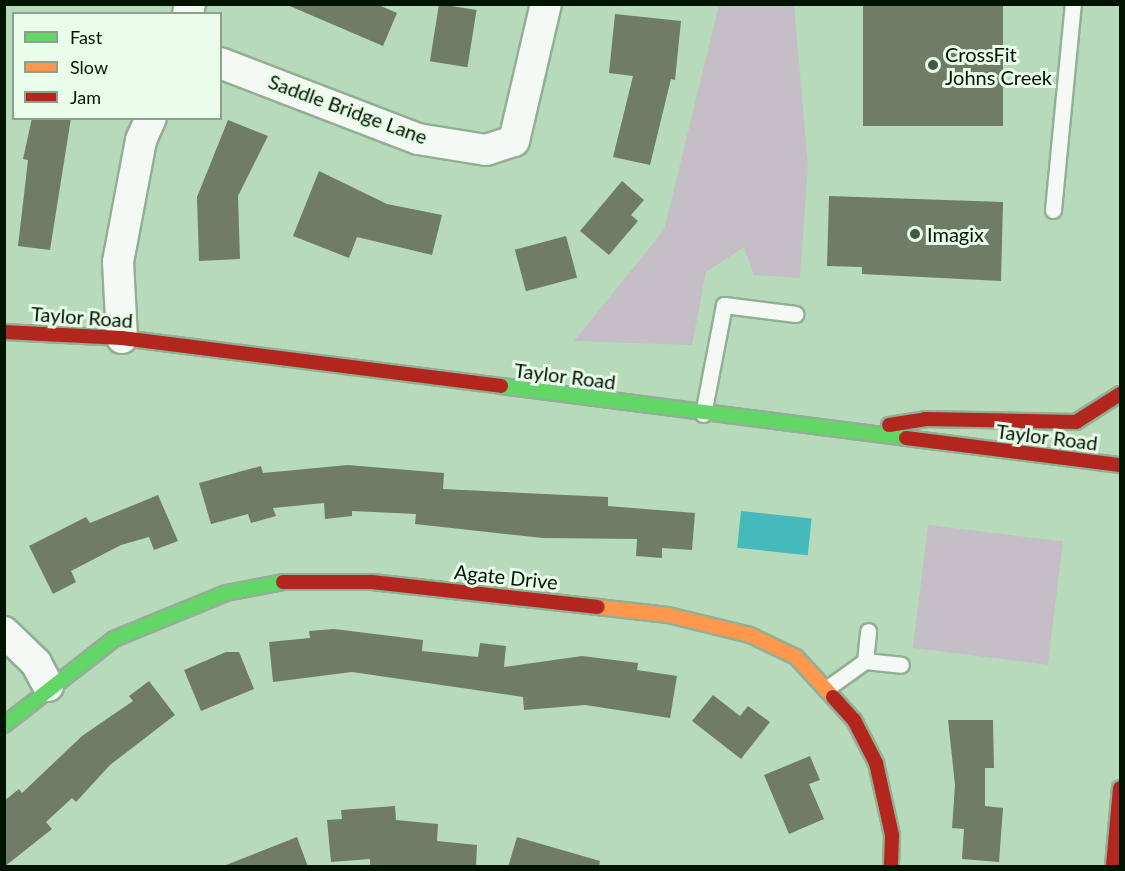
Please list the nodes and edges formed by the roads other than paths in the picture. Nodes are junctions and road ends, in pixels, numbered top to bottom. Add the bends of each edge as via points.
1 (546, 4) edge
2 (1073, 4) edge
3 (222, 64) edge
4 (150, 120) edge
5 (1053, 210) dead end
6 (795, 314) dead end
7 (4, 332) edge
8 (122, 338) junction
9 (1120, 394) edge
10 (704, 414) junction
11 (845, 432) junction
12 (1120, 465) edge
13 (868, 631) dead end
14 (4, 632) edge
15 (865, 661) junction
16 (901, 665) dead end
17 (48, 686) junction
18 (826, 689) junction
19 (4, 725) edge
20 (1120, 788) edge
21 (891, 867) edge
22 (1113, 867) edge

1 - 3 street, Saddle Bridge Lane via 514,141 486,150 418,139
2 - 5 lane
4 - 8 street via 141,140 118,262
6 - 10 lane via 724,304
7 - 8 street, Taylor Road
8 - 10 street, Taylor Road
9 - 11 street via 1076,422 925,419
10 - 11 street, Taylor Road
11 - 12 street, Taylor Road
13 - 15 lane
14 - 17 street via 36,663
15 - 16 lane
15 - 18 lane
17 - 18 street, Agate Drive via 114,639 226,593 280,582 372,582 678,617 750,635 796,657
17 - 19 street, Agate Drive
18 - 21 street, Agate Drive via 854,720 876,764 892,835
20 - 22 street

